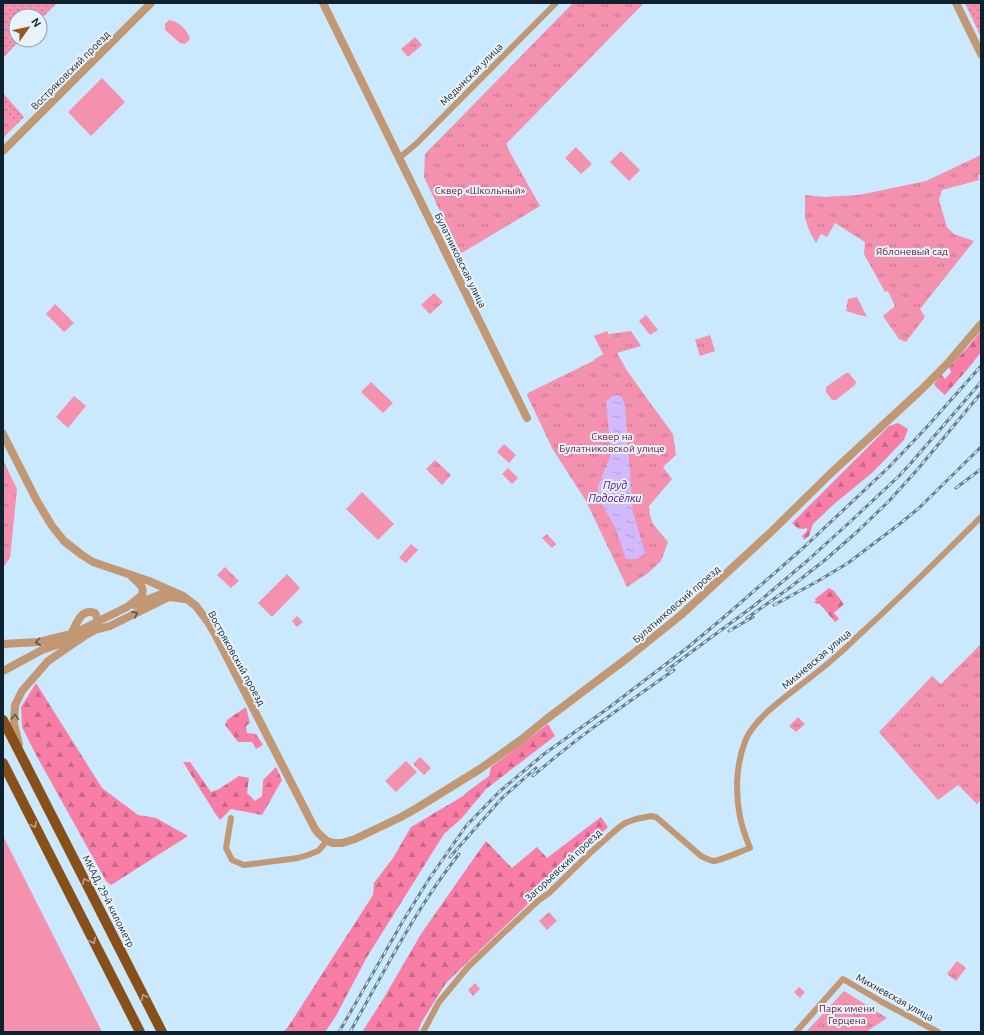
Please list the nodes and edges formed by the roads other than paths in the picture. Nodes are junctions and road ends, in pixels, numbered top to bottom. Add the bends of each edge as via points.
1 (151, 3) edge
2 (323, 3) edge
3 (556, 3) edge
4 (956, 3) edge
5 (981, 54) edge
6 (3, 151) edge
7 (399, 158) junction
8 (981, 324) edge
9 (527, 418) dead end
10 (3, 434) edge
11 (981, 517) edge
12 (128, 574) junction
13 (167, 590) junction
14 (188, 599) junction
15 (154, 604) junction
16 (127, 607) junction
17 (97, 626) junction
18 (71, 634) junction
19 (86, 635) junction
20 (3, 644) edge
21 (50, 648) junction
22 (3, 671) edge
23 (3, 720) edge
24 (3, 764) edge
25 (3, 772) edge
26 (34, 780) junction
27 (16, 790) junction
28 (231, 818) dead end
29 (325, 844) junction
30 (750, 848) joint
31 (140, 1032) edge
32 (162, 1032) edge
33 (423, 1032) edge
34 (796, 1032) edge
35 (938, 1032) edge

1 - 6 street, Востряковский проезд
2 - 7 street, Булатниковская улица
3 - 7 street, Медынская улица
4 - 5 street
7 - 9 street, Булатниковская улица
8 - 29 street, Булатниковский проезд via 922,389 672,623 491,762 401,817 342,843
10 - 12 street, Востряковский проезд via 58,535 93,562
11 - 30 street, Михневская улица via 860,635 761,718 752,729 744,745 737,782 740,816
12 - 13 street, Востряковский проезд
12 - 16 street via 142,586 143,592
13 - 14 street, Востряковский проезд
13 - 15 street
13 - 16 street
14 - 15 street via 169,598
14 - 29 street, Востряковский проезд via 208,622
17 -> 15 street via 110,626
16 - 17 street
17 - 18 street
17 - 18 street via 98,616 87,611 80,617
17 - 19 street
18 -> 20 street via 39,642
18 - 21 street
19 - 21 street
26 -> 19 street via 16,735 15,705 22,691 48,661
21 - 22 street
23 - 26 highway, МКАД, 29-й километр
24 - 27 highway
25 - 27 street
32 -> 26 highway, МКАД, 29-й километр
27 -> 31 highway
28 - 29 street, Булатниковский проезд via 226,848 232,860 244,865 298,858 313,854
30 - 33 street, Загорьевский проезд via 721,860 708,860 656,817 625,823 484,951 439,1002
34 - 35 street, Михневская улица via 843,978

